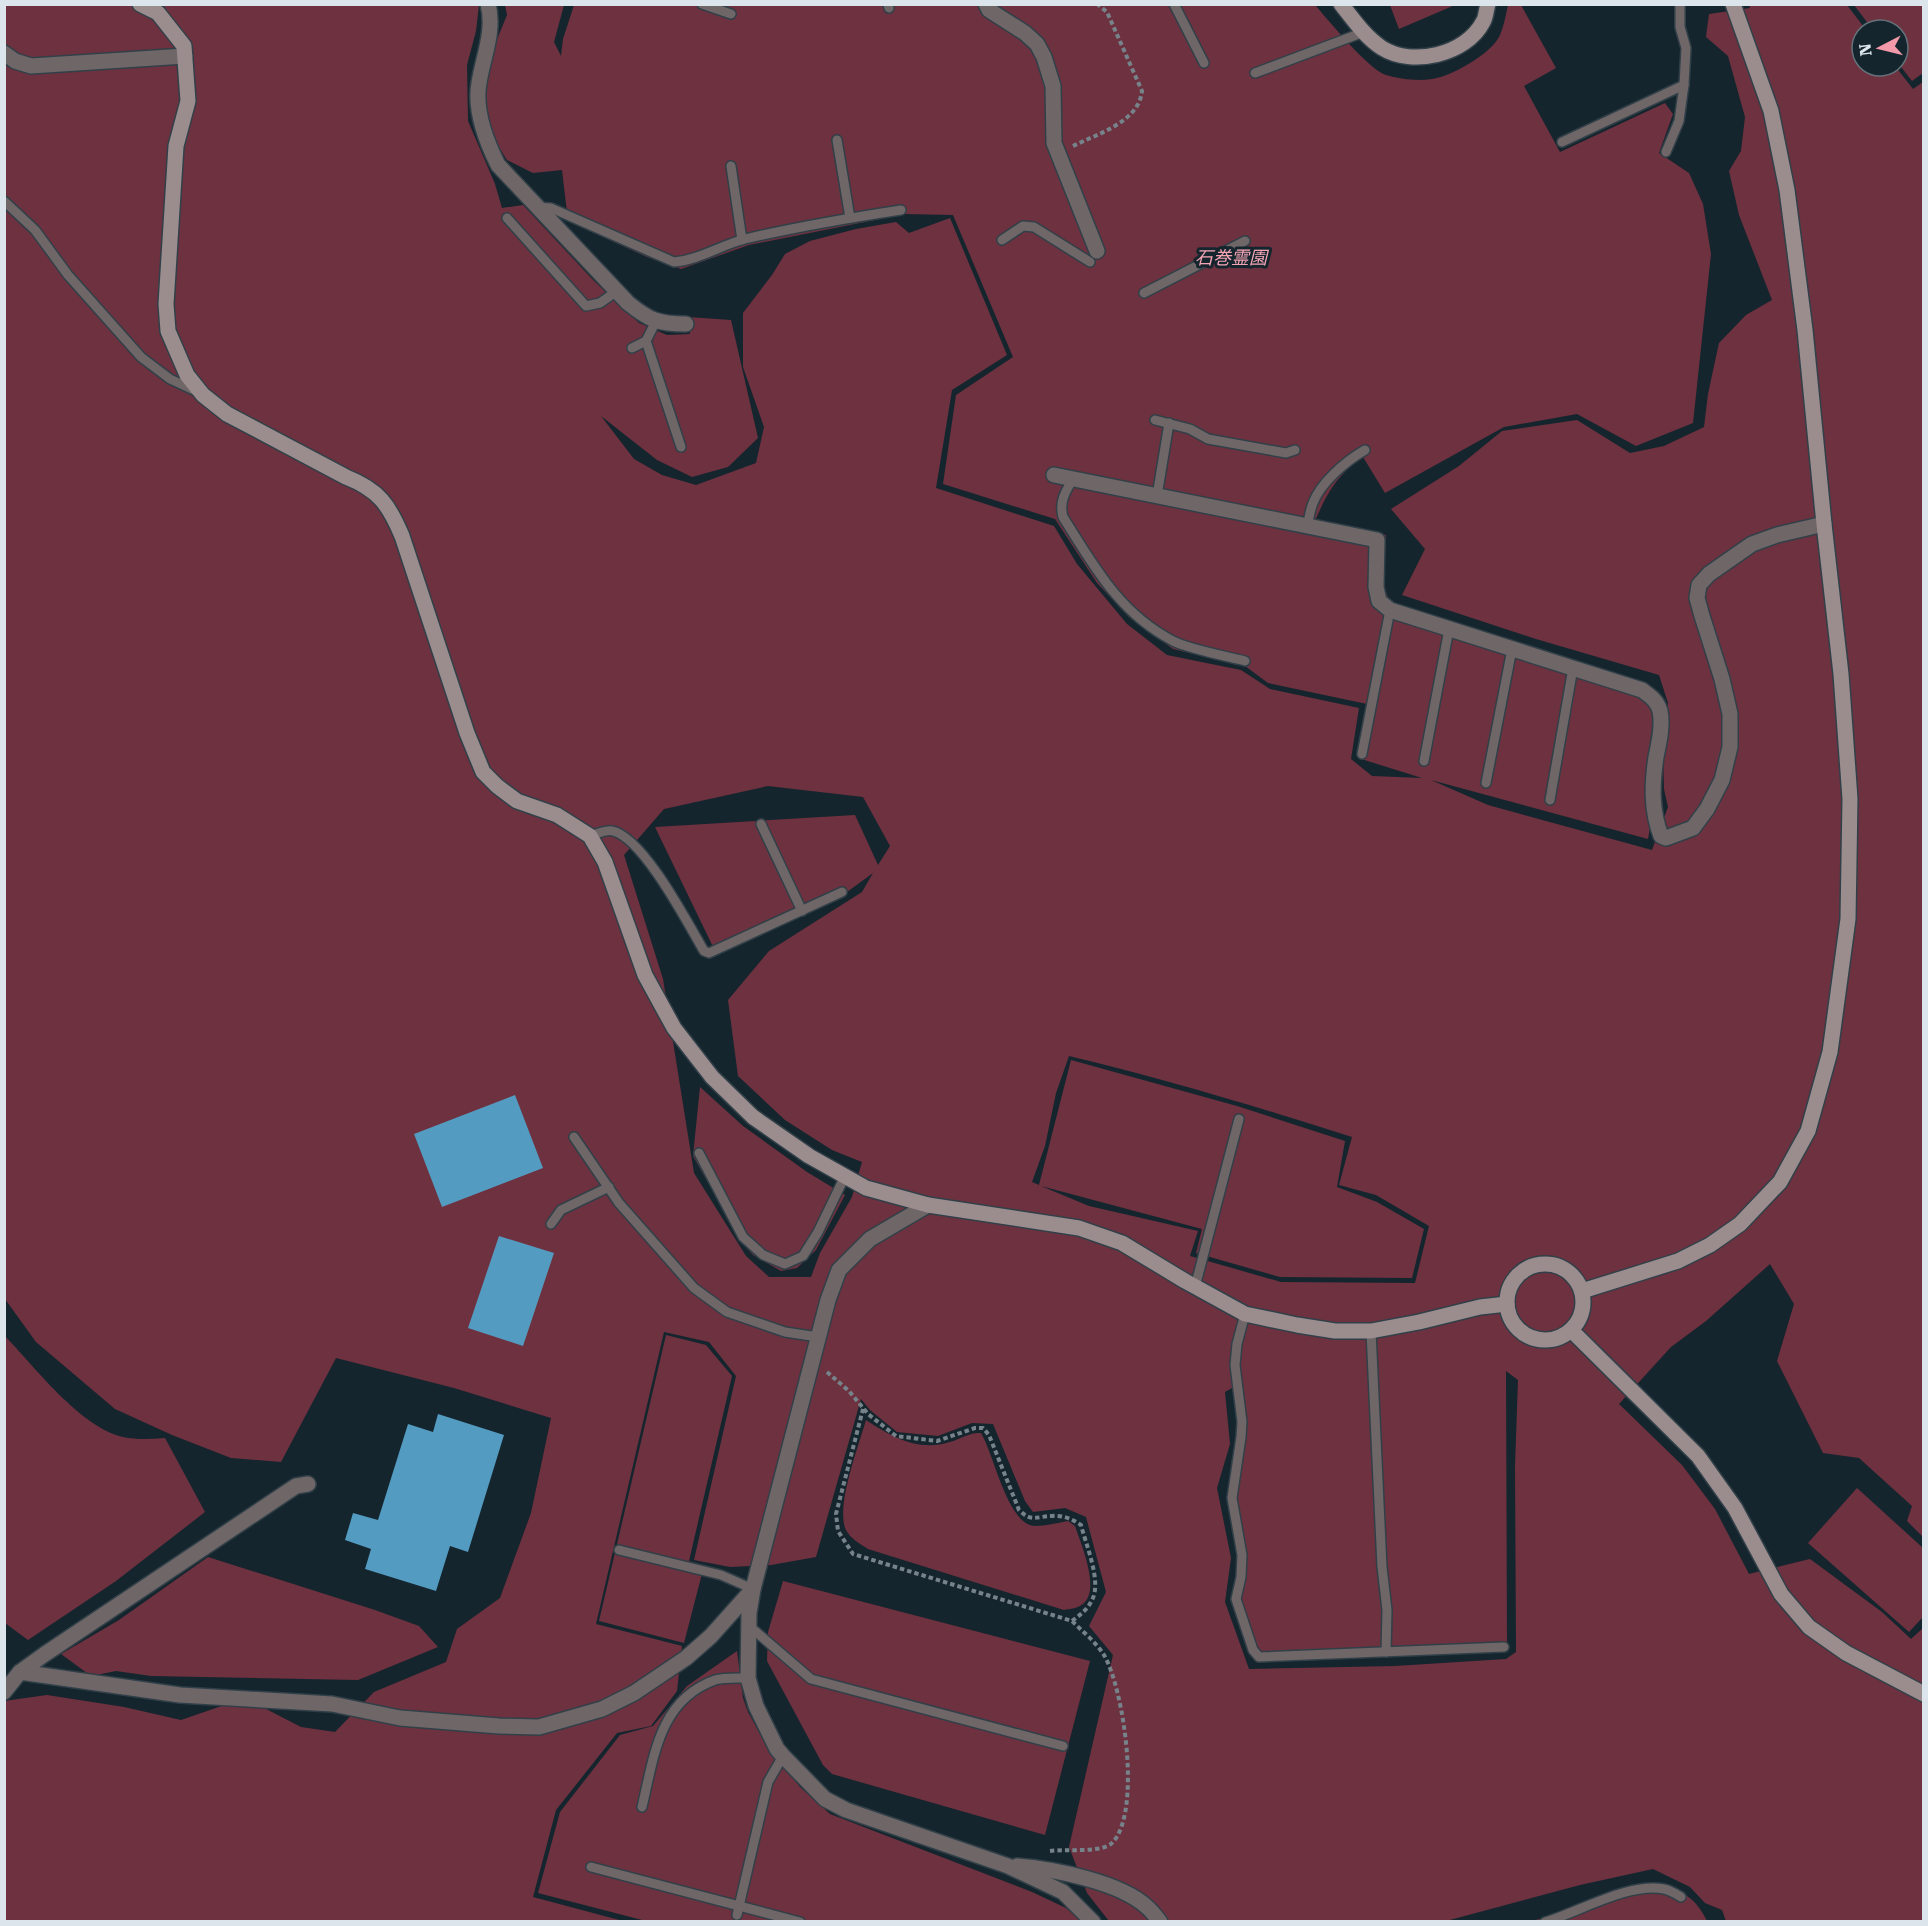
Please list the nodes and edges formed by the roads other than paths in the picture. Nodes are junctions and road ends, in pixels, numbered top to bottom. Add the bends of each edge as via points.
1 (140, 4) edge
2 (488, 4) edge
3 (986, 4) edge
4 (1174, 4) edge
5 (1341, 4) edge
6 (1488, 4) edge
7 (1680, 4) edge
8 (1733, 4) edge
9 (705, 5) edge
10 (731, 14) dead end
11 (1364, 32) junction
12 (4, 53) edge
13 (184, 56) junction
14 (1204, 63) dead end
15 (1255, 73) dead end
16 (1684, 85) junction
17 (837, 140) dead end
18 (1562, 142) dead end
19 (1666, 152) dead end
20 (731, 166) dead end
21 (4, 201) edge
22 (536, 207) junction
23 (901, 210) dead end
24 (507, 218) dead end
25 (850, 218) junction
26 (742, 240) junction
27 (1002, 240) dead end
28 (1245, 241) dead end
29 (1093, 257) joint
30 (617, 291) junction
31 (1144, 293) dead end
32 (656, 321) junction
33 (686, 324) dead end
34 (646, 340) junction
35 (632, 348) dead end
36 (202, 395) junction
37 (1155, 420) dead end
38 (1169, 423) junction
39 (681, 447) dead end
40 (1295, 450) dead end
41 (1365, 450) dead end
42 (1054, 476) dead end
43 (1073, 479) junction
44 (1157, 496) junction
45 (1824, 524) junction
46 (1308, 526) junction
47 (1390, 610) junction
48 (1449, 629) junction
49 (1512, 649) junction
50 (1245, 661) dead end
51 (1573, 668) junction
52 (1362, 754) dead end
53 (1424, 761) dead end
54 (1486, 783) dead end
55 (1550, 800) dead end
56 (760, 824) dead end
57 (591, 836) junction
58 (842, 892) dead end
59 (802, 910) junction
60 (1239, 1119) dead end
61 (574, 1137) dead end
62 (699, 1153) dead end
63 (845, 1176) junction
64 (609, 1187) junction
65 (928, 1205) junction
66 (551, 1224) dead end
67 (1196, 1287) junction
68 (1582, 1292) junction
69 (1507, 1304) junction
70 (1245, 1314) junction
71 (1571, 1330) junction
72 (1371, 1331) junction
73 (818, 1337) junction
74 (308, 1484) dead end
75 (619, 1550) dead end
76 (753, 1589) junction
77 (748, 1625) junction
78 (1504, 1647) dead end
79 (1386, 1652) junction
80 (20, 1672) junction
81 (748, 1678) junction
82 (4, 1692) edge
83 (1923, 1694) edge
84 (1063, 1746) dead end
85 (783, 1756) junction
86 (642, 1807) dead end
87 (1008, 1866) junction
88 (591, 1867) dead end
89 (1681, 1897) dead end
90 (737, 1910) junction
91 (800, 1922) edge
92 (1093, 1922) edge
93 (1160, 1922) edge
94 (1545, 1922) edge

1 - 13 street via 158,13 184,46
2 - 22 street via 489,40 478,86 488,145 498,165
3 - 29 street via 989,10 1025,33 1044,57 1053,86 1054,143
4 - 14 lane
5 - 11 street
6 - 11 street via 1484,22 1467,42 1438,54 1408,57 1382,48
7 - 16 lane via 1680,27 1686,48
8 - 45 street via 1772,111 1787,190
9 - 10 lane
11 - 15 lane
12 - 13 street via 31,66
13 - 36 street via 188,101 176,146 166,304 168,331 177,354
16 - 18 lane
16 - 19 lane via 1679,121
17 - 25 lane
20 - 26 lane
21 - 36 lane via 35,230 68,275 141,357 170,379
22 - 26 lane via 551,208 674,262
22 - 30 street
23 - 25 lane
24 - 30 lane via 586,306 600,303
25 - 26 lane
27 - 29 lane via 1023,226 1034,227
28 - 31 lane
30 - 32 street
32 - 33 street
32 - 34 lane
34 - 35 lane
34 - 39 lane
36 - 57 street via 227,414 363,483 379,495 392,512 402,536 483,772 517,801 557,815
37 - 38 lane
38 - 40 lane via 1208,439 1286,453
38 - 44 lane
41 - 46 lane via 1347,461 1313,502
42 - 43 street
43 - 44 street
43 - 50 lane via 1064,495 1064,517 1096,570 1132,614 1174,642
44 - 46 street
45 - 51 street via 1752,544 1708,574 1699,585 1701,616 1730,714 1730,747 1722,780 1693,828 1666,838 1661,836 1656,823 1652,796 1661,725 1654,698 1642,690
45 - 68 street via 1850,799 1848,919 1830,1052 1808,1131 1780,1182 1740,1224 1678,1261
46 - 47 street via 1377,540 1376,587 1379,601
47 - 48 street
47 - 52 lane
48 - 49 street
48 - 53 lane
49 - 51 street
49 - 54 lane
51 - 55 lane
56 - 59 lane
57 - 59 lane via 609,830 623,835 635,846 709,953
57 - 63 street via 605,862 645,975 674,1028 712,1077 753,1117 808,1156
58 - 59 lane
60 - 67 lane
61 - 64 lane
62 - 63 lane via 742,1238 763,1255 785,1264 803,1256
63 - 65 street via 866,1188
64 - 66 lane via 575,1201 561,1210
64 - 73 lane via 694,1288 727,1312 786,1332
65 - 67 street via 1079,1228 1122,1243
65 - 73 street via 870,1239 839,1270
67 - 70 street
68 - 69 street via 1568,1272 1545,1264 1522,1272 1508,1292
68 - 71 street via 1582,1312
69 - 71 street via 1514,1324 1531,1338 1552,1340
69 - 72 street
70 - 72 street via 1335,1331
70 - 79 lane via 1235,1365 1242,1422 1232,1498 1242,1555 1236,1599 1253,1650 1259,1657
71 - 83 street via 1698,1456 1736,1508 1781,1594 1809,1627 1846,1653
72 - 79 lane
73 - 76 street
74 - 80 street via 296,1486
75 - 76 lane via 721,1575
76 - 77 street
76 - 80 street via 686,1658 634,1692 602,1709 539,1726 400,1718 332,1704 180,1695
77 - 81 street
77 - 84 lane via 811,1679
78 - 79 lane
80 - 82 street
81 - 85 street via 756,1706
81 - 86 lane via 717,1679 684,1698 663,1727
85 - 87 street via 825,1799 846,1810
85 - 90 lane via 768,1782
87 - 92 street via 1063,1892
87 - 93 street via 1069,1874 1105,1884 1146,1906
88 - 90 lane
89 - 94 lane via 1665,1889 1625,1892
90 - 91 lane

